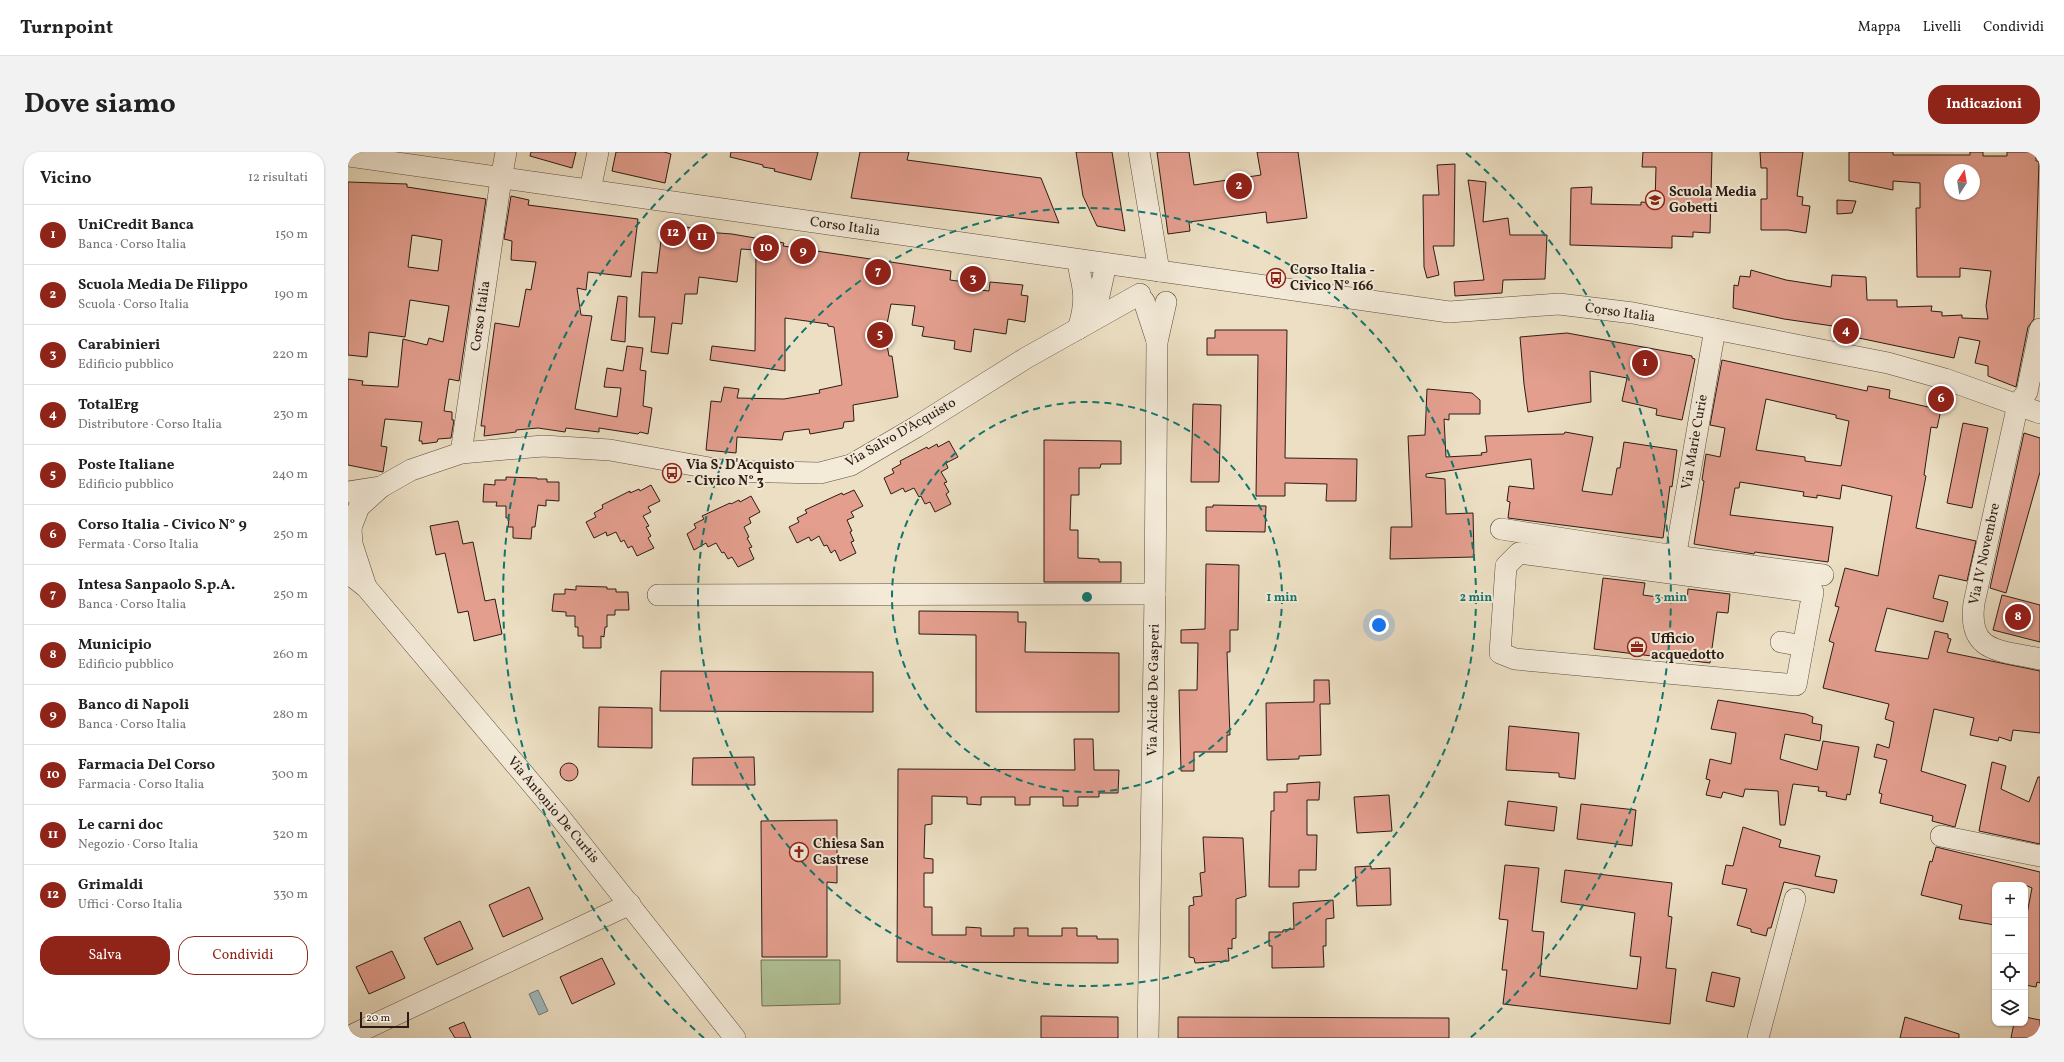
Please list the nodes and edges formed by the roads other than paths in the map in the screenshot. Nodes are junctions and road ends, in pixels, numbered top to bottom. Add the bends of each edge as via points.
1 (506, 152) edge
2 (598, 152) edge
3 (1139, 152) edge
4 (348, 156) edge
5 (377, 156) edge
6 (501, 178) junction
7 (590, 190) junction
8 (1079, 260) junction
9 (1106, 264) junction
10 (1159, 271) junction
11 (1190, 275) junction
12 (1169, 295) junction
13 (1142, 298) junction
14 (1098, 317) junction
15 (1078, 329) junction
16 (1715, 329) junction
17 (2040, 329) edge
18 (1157, 342) junction
19 (2018, 404) junction
20 (2040, 413) edge
21 (461, 454) junction
22 (381, 486) junction
23 (348, 492) edge
24 (350, 522) edge
25 (1501, 529) dead end
26 (1674, 565) junction
27 (348, 573) edge
28 (1823, 575) dead end
29 (366, 588) junction
30 (658, 594) dead end
31 (1156, 594) junction
32 (1782, 642) dead end
33 (1803, 646) junction
34 (2040, 659) edge
35 (1941, 836) dead end
36 (2040, 856) edge
37 (1795, 899) dead end
38 (630, 904) junction
39 (348, 1037) edge
40 (735, 1038) edge
41 (1148, 1038) edge
42 (1758, 1038) edge

1 - 6 street
2 - 7 street
3 - 10 street
4 - 5 street, Corso Italia
5 - 6 street, Corso Italia
6 - 7 street, Corso Italia
6 - 21 street, Corso Italia
7 - 8 street, Corso Italia
8 - 9 street, Corso Italia
8 - 15 street via 1078,269 1083,289 1082,316
9 - 10 street, Corso Italia
9 - 14 street via 1098,300
10 - 11 street, Corso Italia
10 - 12 street via 1169,278
10 - 13 street via 1147,273 1142,277 1138,288
11 - 12 street via 1181,280
11 - 16 street, Corso Italia via 1449,312 1559,304
12 - 13 street via 1159,305 1151,304
12 - 18 street, Via Alcide De Gasperi
13 - 14 street, Via Salvo D'Acquisto
13 - 18 street, Via Alcide De Gasperi
14 - 15 street, Via Salvo D'Acquisto
15 - 21 street, Via Salvo D'Acquisto via 851,465 820,473 726,471 610,450 543,446
16 - 19 street, Corso Italia via 1888,363
16 - 26 street, Via Marie Curie
17 - 19 street, Via IV Novembre via 2027,392
18 - 31 street, Via Alcide De Gasperi
19 - 20 street, Corso Italia
19 - 34 street, Via IV Novembre via 1972,620 1976,636 1988,646
21 - 22 street, Via Salvo D'Acquisto via 411,470
22 - 23 street
22 - 24 street via 359,507
24 - 29 street, Via Antonio De Curtis via 352,544
25 - 26 street
26 - 28 street
26 - 33 street via 1812,592
26 - 33 street via 1519,553 1506,566 1500,653 1515,659 1656,679 1796,685
27 - 29 street, Via Antonio De Curtis
29 - 38 street, Via Antonio De Curtis
30 - 31 street
31 - 41 street, Via Alcide De Gasperi
32 - 33 street
35 - 36 street
37 - 42 street
38 - 39 street
38 - 40 street, Via Antonio De Curtis

